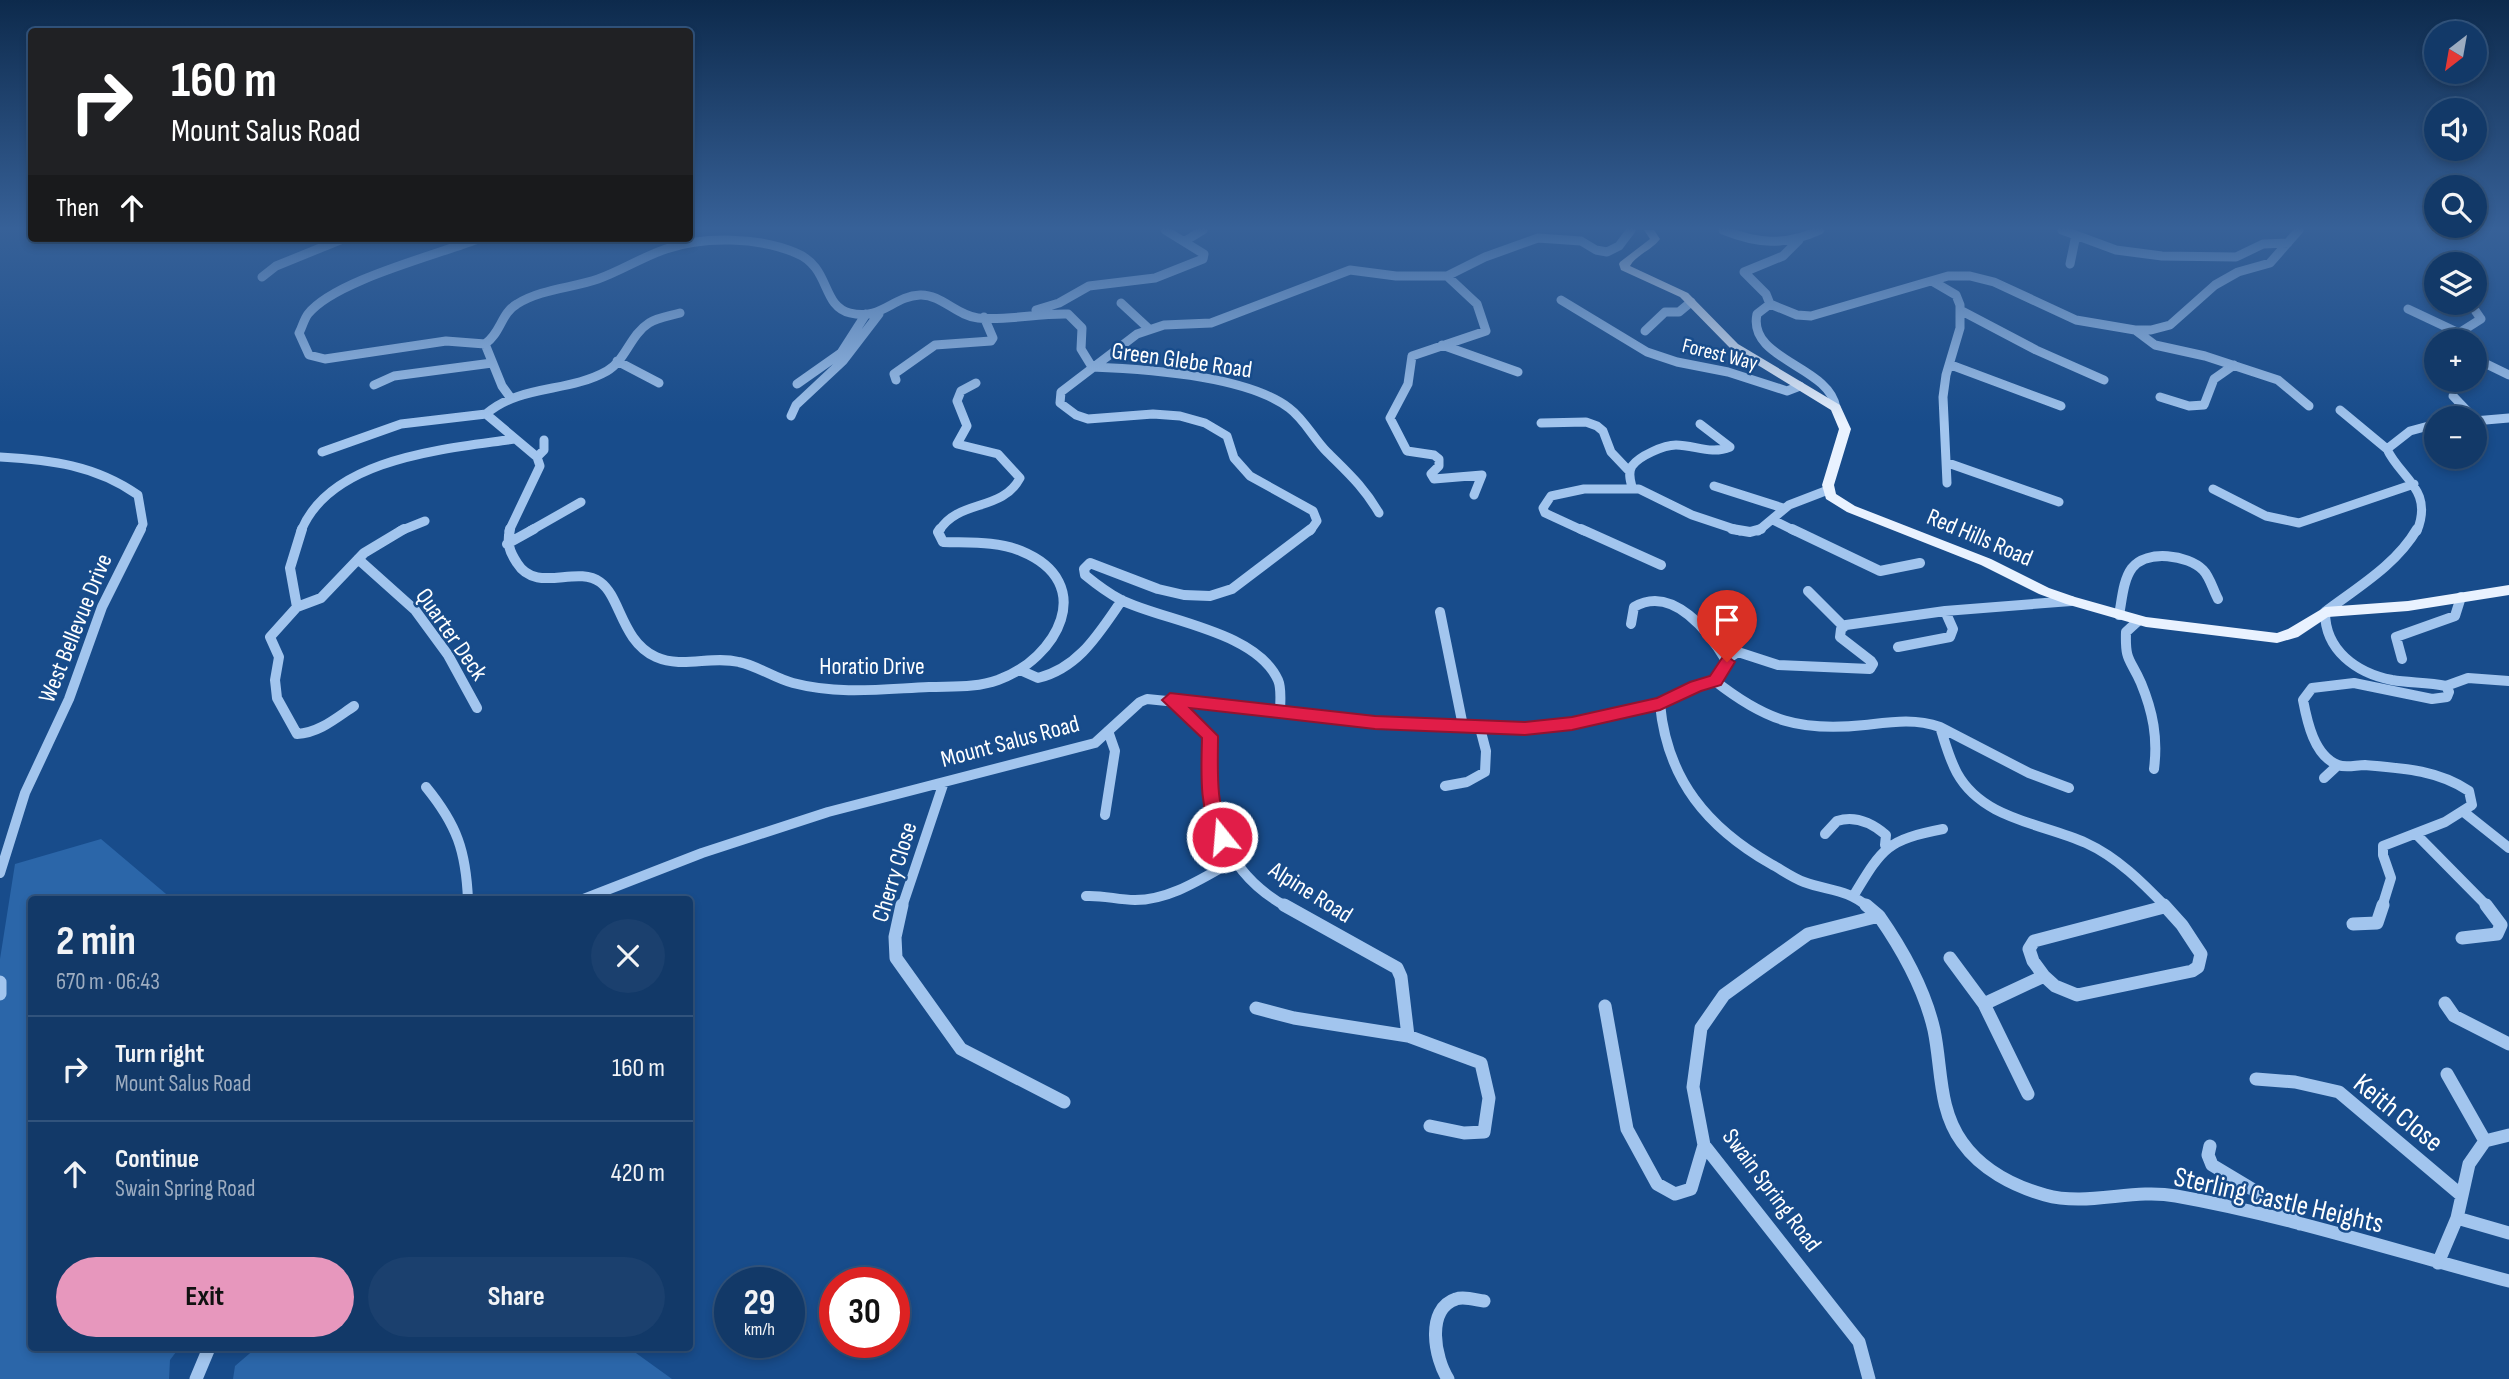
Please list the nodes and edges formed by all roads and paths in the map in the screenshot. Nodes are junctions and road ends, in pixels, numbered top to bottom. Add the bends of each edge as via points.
1 (337, 294) edge
2 (541, 294) edge
3 (828, 294) edge
4 (1075, 294) edge
5 (1286, 294) edge
6 (1467, 294) edge
7 (1683, 294) edge
8 (1767, 294) edge
9 (1879, 294) edge
10 (1955, 294) edge
11 (2019, 294) edge
12 (2205, 294) edge
13 (1561, 300) dead end
14 (1691, 302) junction
15 (1121, 303) dead end
16 (1770, 304) junction
17 (2408, 309) dead end
18 (1960, 310) junction
19 (680, 313) dead end
20 (866, 314) junction
21 (879, 314) junction
22 (2478, 315) edge
23 (998, 316) junction
24 (984, 317) junction
25 (1148, 328) junction
26 (2444, 329) edge
27 (2469, 329) edge
28 (2135, 330) junction
29 (1645, 331) dead end
30 (485, 344) junction
31 (1442, 345) junction
32 (617, 361) junction
33 (492, 363) junction
34 (2487, 364) edge
35 (1951, 365) junction
36 (2234, 365) junction
37 (1092, 367) junction
38 (1518, 372) dead end
39 (2509, 374) edge
40 (896, 380) dead end
41 (2104, 380) dead end
42 (659, 383) dead end
43 (976, 383) dead end
44 (374, 384) dead end
45 (797, 384) dead end
46 (1800, 386) junction
47 (2453, 396) dead end
48 (510, 397) junction
49 (2160, 397) dead end
50 (2061, 406) dead end
51 (2308, 406) dead end
52 (2462, 406) edge
53 (1836, 408) junction
54 (2340, 410) dead end
55 (486, 414) junction
56 (791, 416) dead end
57 (2509, 418) edge
58 (2487, 419) edge
59 (1541, 424) dead end
60 (1700, 424) dead end
61 (2424, 427) edge
62 (514, 439) junction
63 (544, 440) dead end
64 (2387, 449) junction
65 (322, 452) dead end
66 (0, 457) edge
67 (537, 457) junction
68 (1948, 463) junction
69 (1629, 471) junction
70 (1947, 483) dead end
71 (2414, 484) junction
72 (1714, 486) dead end
73 (1632, 487) junction
74 (2213, 489) dead end
75 (1828, 490) junction
76 (1474, 495) dead end
77 (581, 502) dead end
78 (2059, 502) dead end
79 (1783, 508) junction
80 (1380, 513) dead end
81 (1773, 520) junction
82 (425, 521) dead end
83 (508, 544) junction
84 (358, 559) junction
85 (1920, 563) dead end
86 (1661, 565) dead end
87 (2509, 590) edge
88 (1808, 591) dead end
89 (2461, 597) junction
90 (2218, 599) dead end
91 (1122, 600) junction
92 (2071, 601) junction
93 (297, 607) junction
94 (1945, 611) junction
95 (1440, 612) dead end
96 (2325, 612) junction
97 (2119, 615) junction
98 (2138, 621) junction
99 (1631, 624) dead end
100 (1843, 626) junction
101 (1898, 647) dead end
102 (2402, 659) dead end
103 (1727, 662) junction
104 (1020, 670) junction
105 (1715, 681) junction
106 (2509, 681) edge
107 (2446, 686) junction
108 (1170, 700) junction
109 (1660, 704) junction
110 (354, 706) dead end
111 (477, 708) dead end
112 (1280, 712) junction
113 (1463, 726) junction
114 (1940, 727) junction
115 (1480, 728) junction
116 (1108, 731) junction
117 (2338, 765) junction
118 (2154, 769) dead end
119 (2324, 778) dead end
120 (944, 782) junction
121 (1446, 786) dead end
122 (426, 787) dead end
123 (2069, 788) dead end
124 (2465, 813) junction
125 (1105, 815) dead end
126 (1943, 829) dead end
127 (1825, 834) dead end
128 (2416, 834) junction
129 (1885, 845) junction
130 (2509, 848) edge
131 (1235, 860) junction
132 (0, 873) edge
133 (1854, 895) junction
134 (468, 896) edge
135 (591, 896) edge
136 (1086, 896) dead end
137 (2164, 907) junction
138 (1879, 916) junction
139 (2353, 924) dead end
140 (2462, 938) dead end
141 (1950, 958) dead end
142 (2044, 976) junction
143 (0, 982) edge
144 (0, 994) edge
145 (2445, 1003) dead end
146 (1984, 1004) junction
147 (1605, 1006) dead end
148 (1256, 1007) dead end
149 (1408, 1036) junction
150 (2509, 1044) edge
151 (2447, 1074) dead end
152 (2256, 1079) dead end
153 (2028, 1094) dead end
154 (1064, 1102) dead end
155 (1430, 1126) dead end
156 (2509, 1135) edge
157 (2485, 1141) junction
158 (1704, 1145) junction
159 (2210, 1146) dead end
160 (2461, 1195) junction
161 (2457, 1218) junction
162 (2302, 1225) junction
163 (2509, 1233) edge
164 (2438, 1263) junction
165 (2509, 1281) edge
166 (1484, 1301) dead end
167 (208, 1351) edge
168 (197, 1379) edge
169 (1448, 1379) edge
170 (1870, 1379) edge

1 - 30 street via 313,307 300,327 305,350 315,358 446,341
2 - 30 street via 508,311 501,332
3 - 20 street via 840,309
4 - 23 street via 1047,308
5 - 25 street via 1211,323
6 - 31 street via 1477,304 1486,331
7 - 14 main road
8 - 16 street
9 - 16 street via 1811,317
10 - 18 street
11 - 28 street via 2076,320
12 - 28 street via 2171,325
13 - 46 street, Forest Way via 1662,358 1787,391
14 - 29 street via 1679,312 1665,312
14 - 46 main road via 1734,346
15 - 25 street
16 - 53 street via 1756,313 1758,335 1830,390
17 - 26 street
18 - 35 street
18 - 41 street
19 - 32 street via 648,323
20 - 21 street
20 - 45 street via 841,353
21 - 24 street via 922,295 968,316
21 - 56 street
22 - 27 street via 2481,319
23 - 24 street
23 - 37 street via 1068,314 1082,328 1079,346
24 - 40 street via 991,341 935,345 894,374
25 - 37 street
28 - 36 street via 2155,345
30 - 33 street
31 - 38 street
31 - 76 street via 1409,359 1408,384 1390,418 1407,451 1439,459 1431,474 1434,479 1482,475
32 - 42 street
32 - 48 street via 602,373
33 - 44 street via 394,376
33 - 48 street
34 - 39 street
35 - 50 street
35 - 68 street via 1944,388
36 - 49 street via 2209,383 2204,405 2189,406
36 - 51 street via 2278,380
37 - 80 street, Green Glebe Road via 1146,369 1258,390 1290,408 1365,489
37 - 91 street via 1061,392 1060,403 1069,412 1089,419 1164,415 1212,426 1227,436 1238,465 1308,506 1317,521 1308,533 1219,596 1149,586 1100,565 1084,569 1085,575
43 - 104 street, Horatio Drive via 961,391 957,401 967,426 957,443 998,454 1020,478 1017,489 1005,498 954,513 938,532 943,542 1024,552 1062,586 1063,607 1056,631 1038,656
46 - 53 main road
47 - 52 street
48 - 55 street
53 - 75 main road via 1845,429
54 - 64 street
55 - 62 street
55 - 65 street via 401,424
57 - 58 street
59 - 69 street via 1586,422 1597,426 1611,452
60 - 69 street via 1730,447 1720,451 1669,445 1636,460
61 - 64 street via 2410,431
62 - 67 street
62 - 93 street via 411,457 335,487 319,500 298,533 289,571
63 - 67 street via 544,450
64 - 71 street
66 - 132 street, West Bellevue Drive via 54,460 125,486 138,495 143,524 102,607 69,699 26,793
67 - 83 street via 540,466 509,530
68 - 70 street
68 - 78 street
69 - 73 street
71 - 74 street via 2299,523 2235,502
71 - 96 street via 2420,512 2417,530 2402,550
72 - 79 street
73 - 81 street via 1741,530 1758,531
73 - 86 street via 1570,491 1551,496 1543,508 1545,513
75 - 79 street
75 - 92 main road, Red Hills Road via 1852,509
77 - 83 street
79 - 81 street
81 - 85 street via 1880,570
82 - 84 street via 382,539
83 - 104 street, Horatio Drive via 520,568 532,575 598,579 637,645 655,659 672,663 736,660 775,678 815,688 864,690 962,687 996,681
84 - 93 street via 321,601
84 - 111 street, Quarter Deck via 415,610 449,655
87 - 89 main road, Red Hills Road
88 - 100 street
89 - 96 main road, Red Hills Road
89 - 102 street via 2455,616 2396,637
90 - 97 street via 2203,570 2189,562 2144,557 2133,568
91 - 104 street via 1093,640 1057,673 1038,678
91 - 112 street via 1209,631 1255,655 1271,667 1279,681
92 - 94 street
92 - 97 main road, Red Hills Road
93 - 110 street via 270,637 279,657 273,677 275,699 297,734 304,735
94 - 100 street
94 - 101 street via 1953,629 1950,637
95 - 113 street
96 - 98 main road, Red Hills Road via 2277,638
96 - 107 street via 2330,641 2370,673
97 - 98 main road, Red Hills Road
98 - 118 street via 2126,632 2125,654 2153,715
99 - 103 street via 1639,603 1656,601 1672,606 1696,617
100 - 103 street via 1841,640 1871,661 1872,668 1778,665 1741,651
103 - 105 street
105 - 109 street
105 - 114 street via 1755,710 1797,727 1829,728 1897,719
106 - 107 street via 2467,679
107 - 117 street via 2447,697 2431,699 2354,683 2312,688 2303,700 2306,716 2319,746
108 - 112 street, Mount Salus Road
108 - 116 street, Mount Salus Road via 1140,702
108 - 131 street, Alpine Road via 1210,736 1210,796 1216,824
109 - 115 street, Mount Salus Road via 1572,724
109 - 133 street via 1676,768 1697,806 1745,849 1803,882
112 - 113 street, Mount Salus Road
113 - 115 street, Mount Salus Road
114 - 123 street via 2029,773
114 - 137 street via 1957,775 1980,799 2019,821 2100,849 2127,868
115 - 121 street via 1485,772
116 - 120 street, Mount Salus Road via 1095,743
116 - 125 street via 1115,751
117 - 119 street
117 - 124 street via 2451,779 2472,799
120 - 135 street, Mount Salus Road via 828,812 702,853
120 - 154 street, Cherry Close via 902,906 896,958 961,1049
122 - 134 street via 446,809 461,837
124 - 128 street
124 - 130 street
126 - 129 street
127 - 129 street via 1838,821 1857,819 1886,835
128 - 139 street via 2383,846 2391,878 2377,923
128 - 140 street via 2494,912 2501,925 2497,934
129 - 133 street
131 - 136 street via 1158,897 1137,901 1104,894
131 - 149 street, Alpine Road via 1269,897 1397,968
133 - 138 street
137 - 142 street via 2034,941 2030,955
137 - 142 street via 2198,948 2201,961 2192,971 2077,995 2054,986
138 - 158 street, Swain Spring Road via 1808,934 1724,995 1701,1028 1693,1087
138 - 162 street, Sterling Castle Heights via 1891,931 1933,1027 1943,1103 1960,1139 1979,1162 2011,1184 2052,1197 2082,1201 2116,1195 2172,1195
141 - 146 street
142 - 146 street
143 - 144 street
145 - 150 street via 2454,1016
146 - 153 street
147 - 158 street via 1627,1129 1657,1184 1675,1194 1690,1189
148 - 149 street via 1294,1018
149 - 155 street via 1480,1063 1489,1098 1484,1132
151 - 157 street
152 - 160 street, Keith Close via 2339,1092
156 - 157 street
157 - 160 street via 2469,1164
158 - 170 street, Swain Spring Road via 1860,1342
159 - 162 street via 2212,1165 2277,1204
160 - 161 street
161 - 163 street
161 - 164 street
162 - 164 street, Sterling Castle Heights
164 - 165 street, Sterling Castle Heights
166 - 169 street via 1457,1298 1445,1306 1438,1321 1438,1362
167 - 168 street

